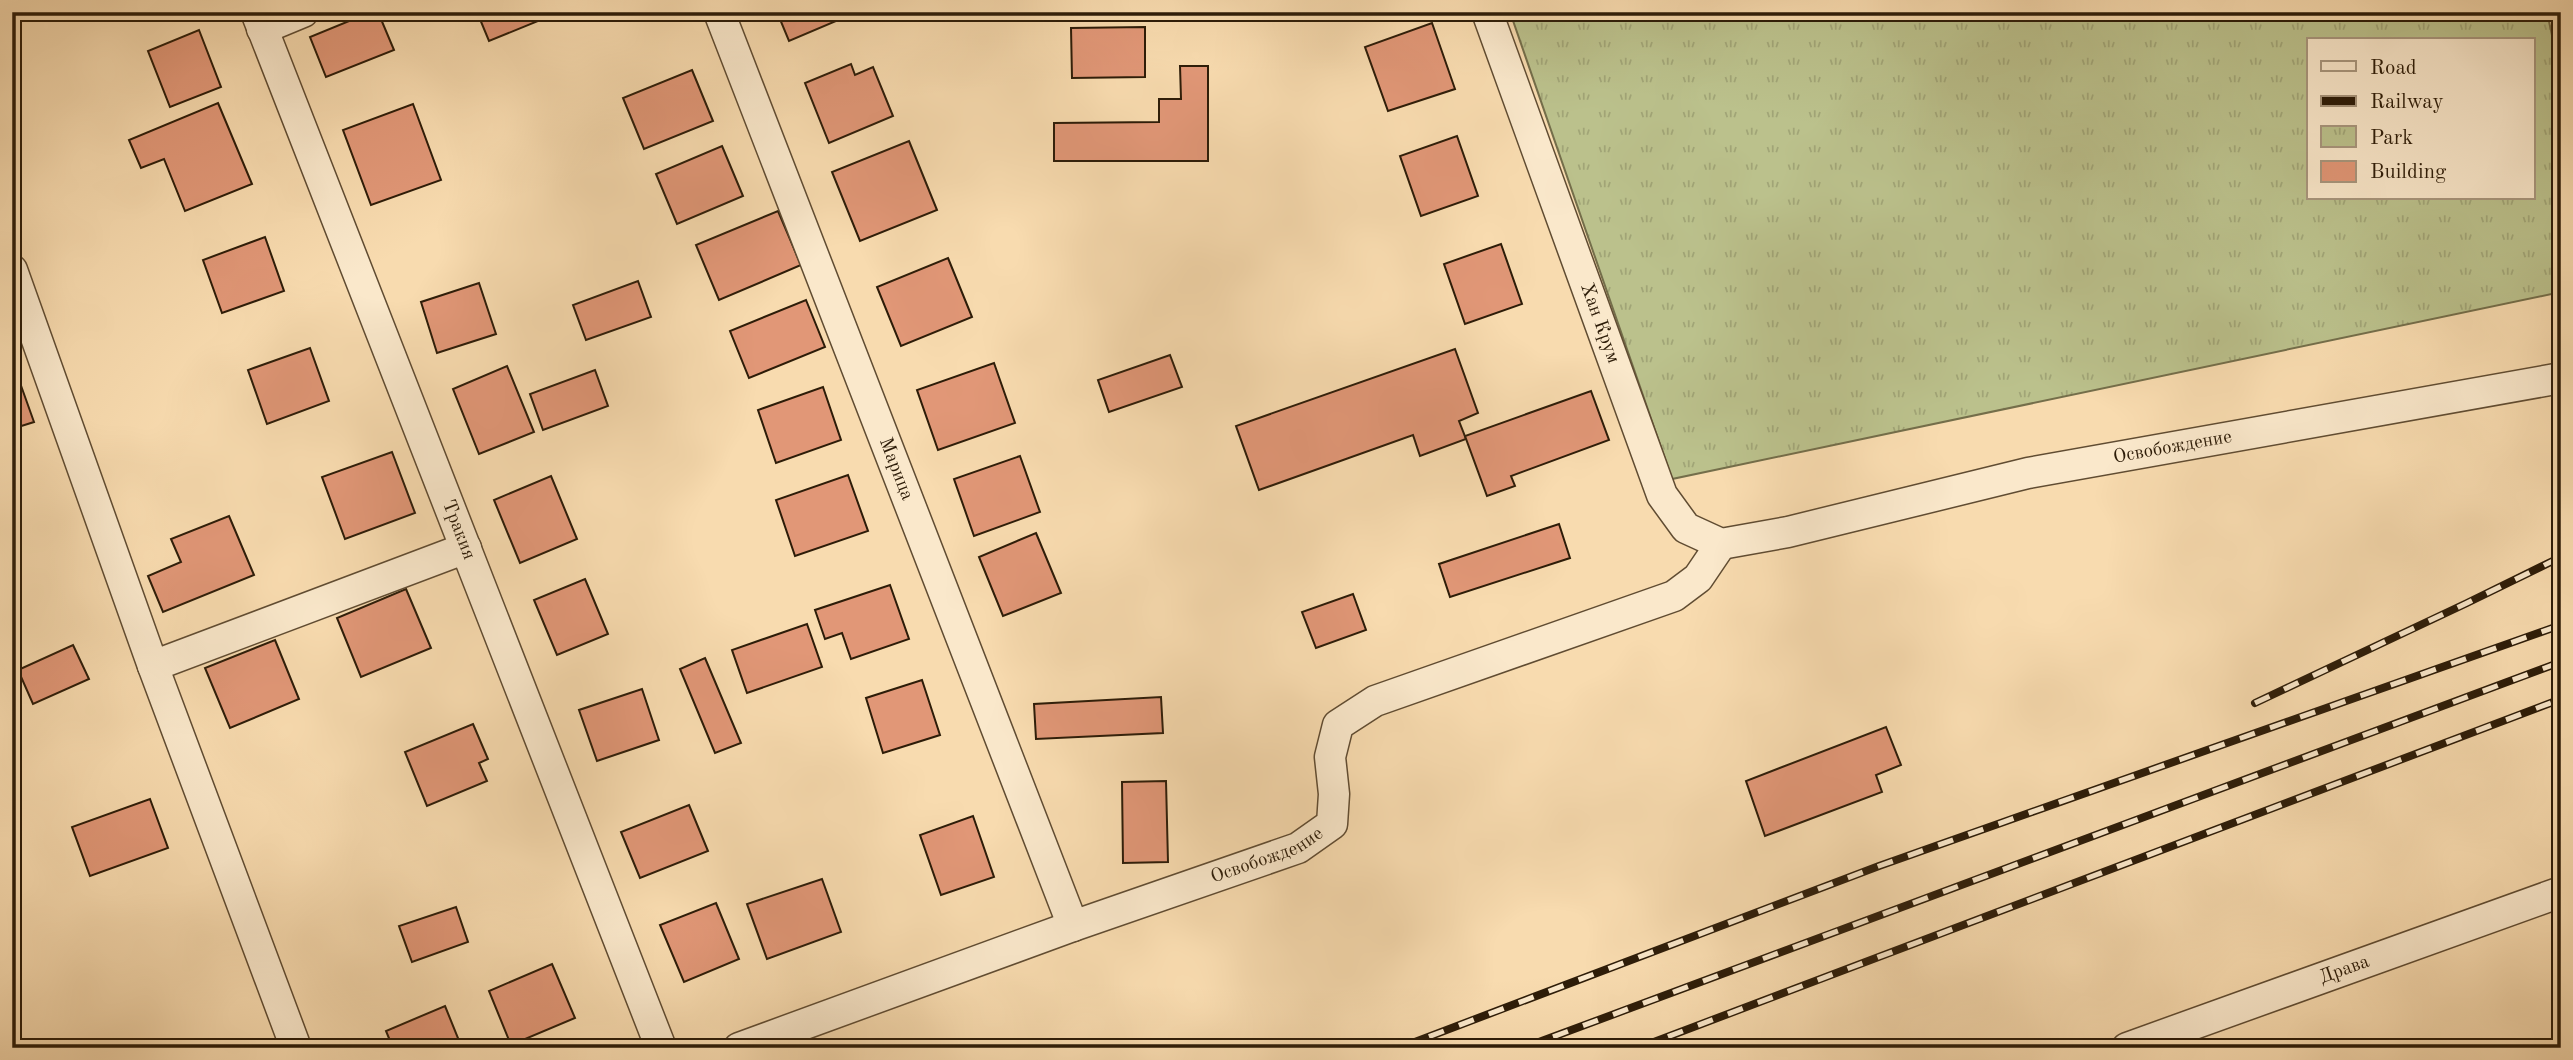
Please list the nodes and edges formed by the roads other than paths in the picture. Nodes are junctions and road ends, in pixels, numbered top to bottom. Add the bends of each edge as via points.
1 (303, 12) edge
2 (719, 12) edge
3 (1487, 12) edge
4 (259, 20) edge
5 (12, 270) edge
6 (2561, 378) edge
7 (1721, 544) junction
8 (466, 548) junction
9 (153, 666) junction
10 (2561, 892) edge
11 (1073, 926) junction
12 (296, 1048) edge
13 (661, 1048) edge
14 (739, 1048) edge
15 (2126, 1048) edge

1 - 4 street
2 - 11 street, Марица
3 - 7 street, Хан Крум via 1662,495 1686,528
4 - 8 street, Тракия
5 - 9 street
6 - 7 street, Освобождение via 2028,472 1788,532
7 - 11 street, Освобождение via 1698,578 1674,596 1375,701 1338,725 1330,757 1332,824 1298,848
8 - 9 street
8 - 13 street, Тракия
9 - 12 street
10 - 15 street, Драва
11 - 14 street, Освобождение

